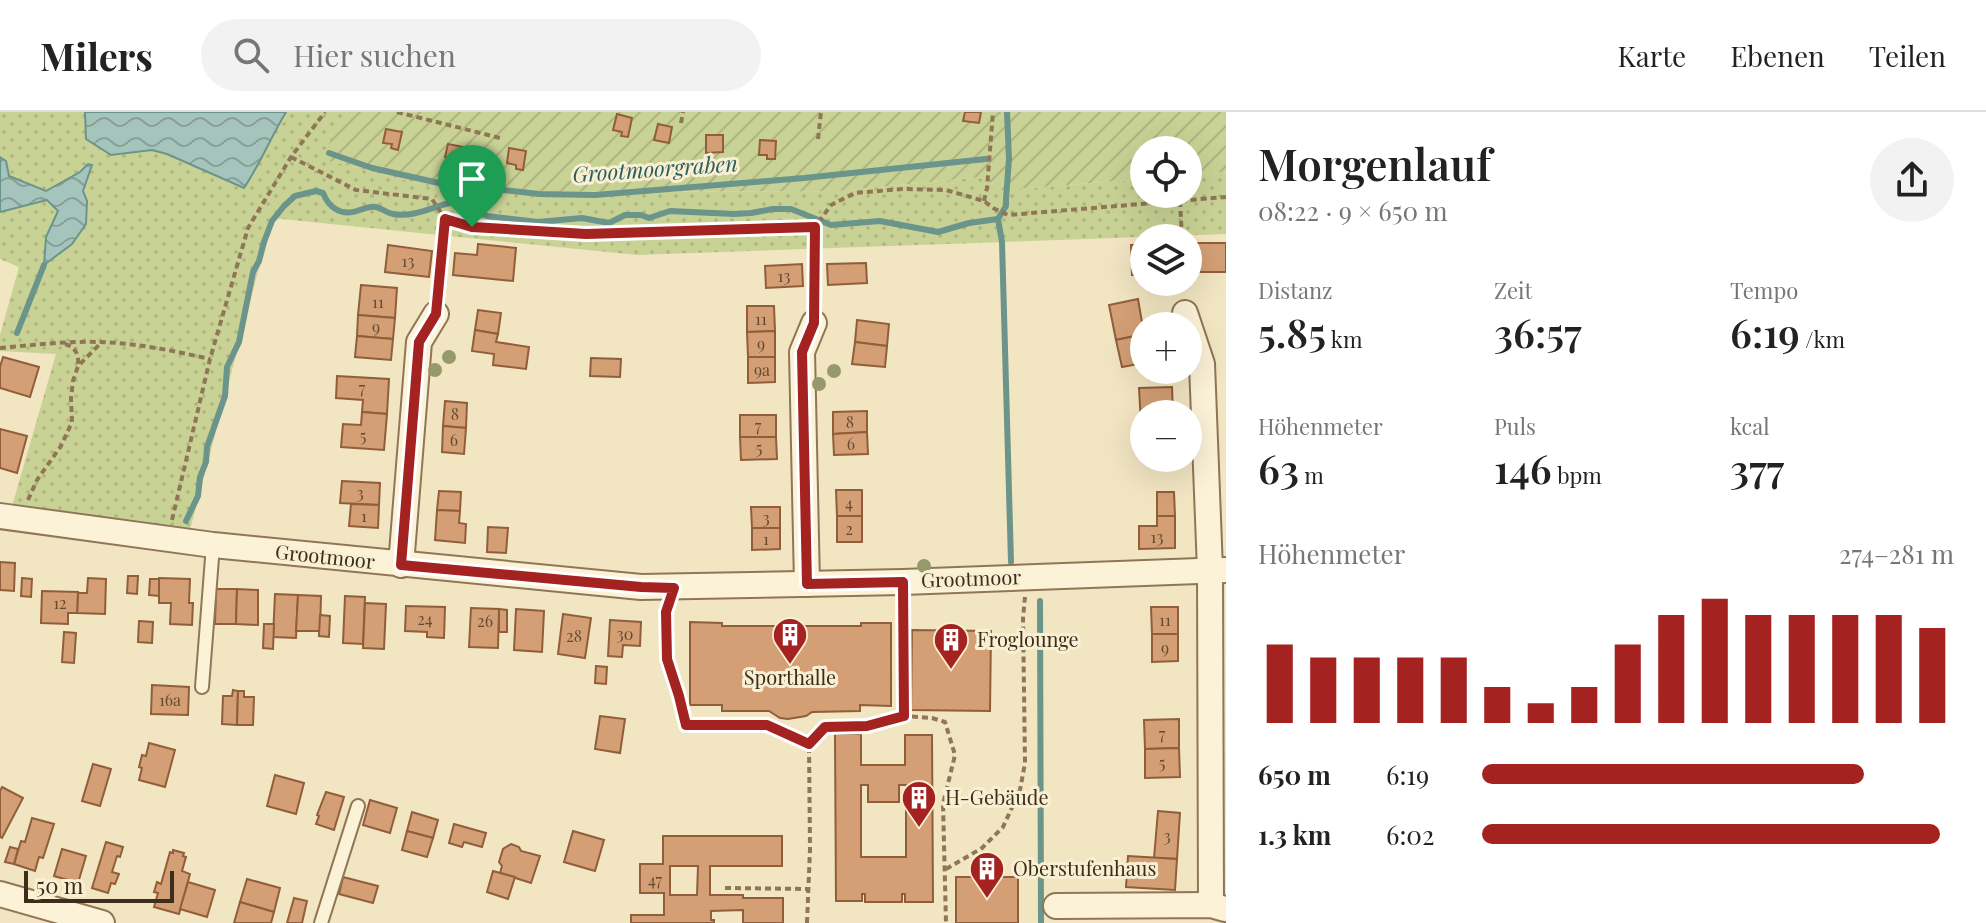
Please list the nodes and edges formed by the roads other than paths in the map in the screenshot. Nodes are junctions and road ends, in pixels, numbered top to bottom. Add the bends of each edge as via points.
1 (436, 314) road end
2 (814, 323) road end
3 (1202, 364) edge
4 (12, 518) edge
5 (213, 545) junction
6 (401, 565) junction
7 (1218, 570) edge
8 (807, 584) junction
9 (202, 687) dead end
10 (358, 806) dead end
11 (0, 894) edge
12 (1056, 906) dead end
13 (1219, 907) edge
14 (102, 923) edge
15 (321, 923) edge

1 - 6 street via 419,342
2 - 8 street via 802,352
3 - 7 street
4 - 5 street, Grootmoor
5 - 6 street, Grootmoor
5 - 9 lane
6 - 8 street, Grootmoor via 641,587
7 - 8 street, Grootmoor
7 - 13 street
10 - 15 lane
11 - 14 street
12 - 13 street

